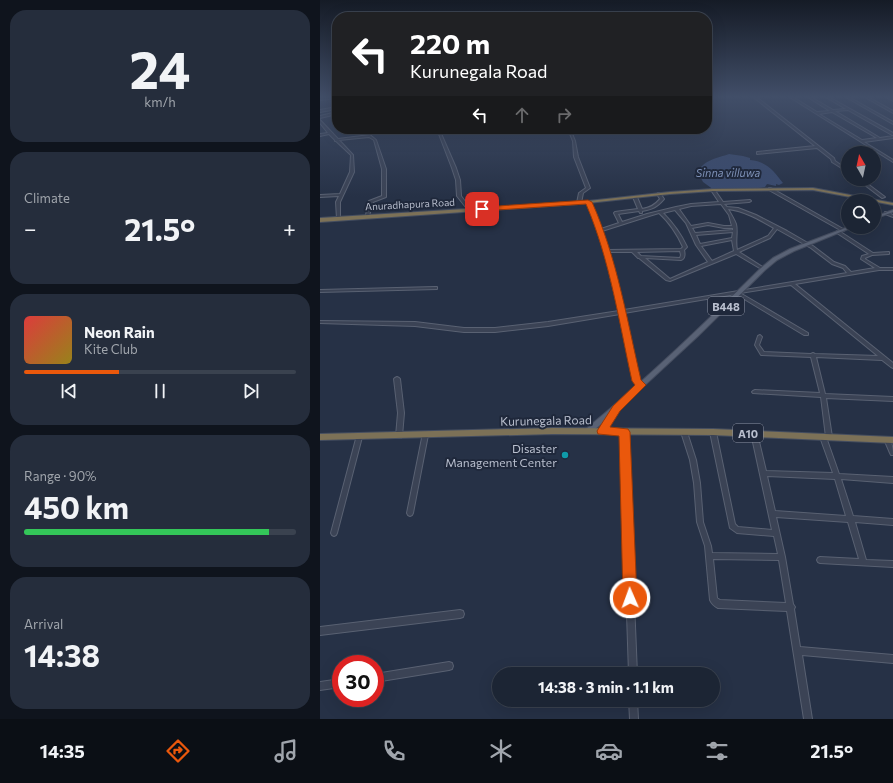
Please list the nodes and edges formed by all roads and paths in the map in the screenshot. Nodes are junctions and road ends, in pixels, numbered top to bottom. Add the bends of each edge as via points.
1 (327, 130) edge
2 (794, 130) edge
3 (843, 130) edge
4 (864, 130) edge
5 (882, 130) edge
6 (329, 132) junction
7 (320, 134) edge
8 (440, 134) edge
9 (571, 134) edge
10 (893, 136) edge
11 (880, 139) junction
12 (336, 140) junction
13 (861, 141) junction
14 (816, 147) junction
15 (758, 153) dead end
16 (893, 161) edge
17 (841, 167) edge
18 (867, 186) edge
19 (770, 189) junction
20 (713, 190) junction
21 (659, 194) junction
22 (340, 195) junction
23 (320, 196) edge
24 (635, 197) junction
25 (883, 200) junction
26 (749, 201) dead end
27 (588, 202) junction
28 (720, 202) junction
29 (579, 203) junction
30 (676, 208) junction
31 (725, 208) junction
32 (892, 208) edge
33 (469, 209) junction
34 (640, 211) junction
35 (660, 212) junction
36 (881, 214) edge
37 (368, 215) junction
38 (645, 216) junction
39 (893, 216) edge
40 (338, 218) junction
41 (710, 218) dead end
42 (320, 220) edge
43 (621, 224) junction
44 (713, 225) junction
45 (690, 228) junction
46 (776, 228) junction
47 (734, 229) junction
48 (600, 230) junction
49 (841, 231) joint
50 (694, 234) junction
51 (845, 234) edge
52 (734, 239) junction
53 (698, 244) junction
54 (807, 244) junction
55 (682, 250) junction
56 (607, 251) junction
57 (633, 251) junction
58 (736, 252) junction
59 (888, 253) dead end
60 (872, 254) junction
61 (639, 257) junction
62 (711, 263) junction
63 (763, 269) junction
64 (878, 269) junction
65 (893, 269) edge
66 (850, 274) junction
67 (792, 284) junction
68 (436, 288) dead end
69 (320, 292) edge
70 (739, 293) junction
71 (621, 311) junction
72 (320, 322) edge
73 (806, 334) dead end
74 (760, 337) dead end
75 (813, 355) junction
76 (882, 358) junction
77 (893, 366) edge
78 (397, 379) dead end
79 (641, 385) junction
80 (755, 392) dead end
81 (823, 395) junction
82 (893, 399) edge
83 (616, 408) junction
84 (588, 431) junction
85 (602, 431) junction
86 (624, 432) junction
87 (684, 432) junction
88 (714, 432) junction
89 (754, 433) junction
90 (425, 435) junction
91 (399, 436) junction
92 (320, 437) edge
93 (359, 437) junction
94 (826, 437) junction
95 (890, 439) edge
96 (893, 453) edge
97 (763, 472) junction
98 (837, 476) junction
99 (893, 480) edge
100 (410, 513) dead end
101 (772, 514) junction
102 (851, 520) junction
103 (893, 522) edge
104 (334, 533) dead end
105 (777, 533) junction
106 (709, 556) junction
107 (782, 557) junction
108 (820, 560) dead end
109 (864, 563) junction
110 (893, 564) edge
111 (791, 607) junction
112 (460, 614) dead end
113 (320, 631) edge
114 (797, 650) junction
115 (893, 659) edge
116 (449, 666) dead end
117 (633, 667) edge
118 (384, 677) edge
119 (332, 684) edge
120 (320, 686) edge
121 (634, 707) edge
122 (634, 719) edge
123 (808, 719) edge

1 - 6 street
2 - 14 street
3 - 13 street
4 - 11 street
5 - 10 street
6 - 7 street
6 - 12 street
8 - 33 street via 458,180 459,196
9 - 29 street via 576,157 588,188 581,193
10 - 11 street
11 - 13 street
12 - 22 street via 352,155 352,172
12 - 37 street via 370,136 375,140 384,169 384,197 371,200
13 - 16 street
14 - 15 street
14 - 17 street
18 - 25 street
19 - 20 highway, Anuradhapura Road
19 - 25 highway, Anuradhapura Road via 813,189
19 - 49 street
20 - 21 highway, Anuradhapura Road
20 - 28 street
21 - 24 highway, Anuradhapura Road
21 - 34 street via 662,199 657,206
22 - 23 street
22 - 40 street
24 - 27 highway, Anuradhapura Road
24 - 34 street
25 - 32 highway, Anuradhapura Road
26 - 28 street
27 - 29 highway, Anuradhapura Road
27 - 48 street
28 - 30 street
28 - 31 street
29 - 33 highway, Anuradhapura Road
30 - 35 street
30 - 45 street
31 - 46 street via 737,209
31 - 47 street
32 - 36 main road
32 - 39 street
33 - 37 highway, Anuradhapura Road
34 - 38 street
34 - 43 street via 616,213
35 - 38 street
35 - 55 street via 677,231 685,247
37 - 40 highway, Anuradhapura Road
38 - 43 street
40 - 42 highway, Anuradhapura Road
41 - 44 street
43 - 48 street
44 - 45 street
44 - 47 street
45 - 50 street
46 - 54 street
46 - 58 street via 769,237
47 - 50 street
47 - 52 street
48 - 56 street
49 - 54 main road, B448
50 - 53 street
51 - 60 street
52 - 53 street
52 - 58 street
53 - 62 street
54 - 63 main road, B448 via 779,256
54 - 66 street via 833,263 844,266
55 - 57 street
55 - 61 street via 681,259
56 - 57 street
56 - 71 street
57 - 61 street
58 - 62 street
58 - 63 street
59 - 60 street
60 - 64 street via 863,259
61 - 62 street via 670,280
63 - 70 main road, B448
64 - 65 street
64 - 66 street
66 - 67 street
67 - 70 street
67 - 76 street
68 - 69 street
70 - 71 street
70 - 73 street
70 - 79 main road, B448
71 - 72 street via 495,330 464,330 415,324
71 - 79 street via 637,381
74 - 75 street via 757,345 763,354
75 - 76 street
75 - 81 street
76 - 77 street
78 - 91 street
79 - 83 main road, B448
80 - 81 street
81 - 82 street
81 - 94 street
83 - 84 main road, B448
83 - 85 main road, B448
84 - 85 highway, Kurunegala Road / A10
84 - 90 highway, Kurunegala Road / A10
85 - 86 highway, Kurunegala Road / A10
86 - 87 highway, Kurunegala Road / A10
86 - 117 street
87 - 88 highway, Kurunegala Road / A10
87 - 106 street via 693,460 700,522
88 - 89 highway, Kurunegala Road / A10
88 - 105 street via 732,526 737,530
89 - 94 highway, Kurunegala Road / A10
89 - 97 street
90 - 91 highway, Kurunegala Road / A10
90 - 100 street
91 - 93 highway, Kurunegala Road / A10
92 - 93 highway, Kurunegala Road / A10
93 - 104 street
94 - 95 highway, Kurunegala Road / A10
94 - 98 street
95 - 96 street
97 - 98 street
97 - 101 street
98 - 99 street
98 - 102 street
101 - 102 street
101 - 105 street
102 - 103 street
102 - 109 street
105 - 107 street
106 - 107 street
106 - 111 street via 714,600 718,604
107 - 111 street
108 - 109 street
109 - 110 street
111 - 114 street
112 - 113 street
114 - 115 street
114 - 123 street
116 - 118 street
119 - 120 street
121 - 122 street

